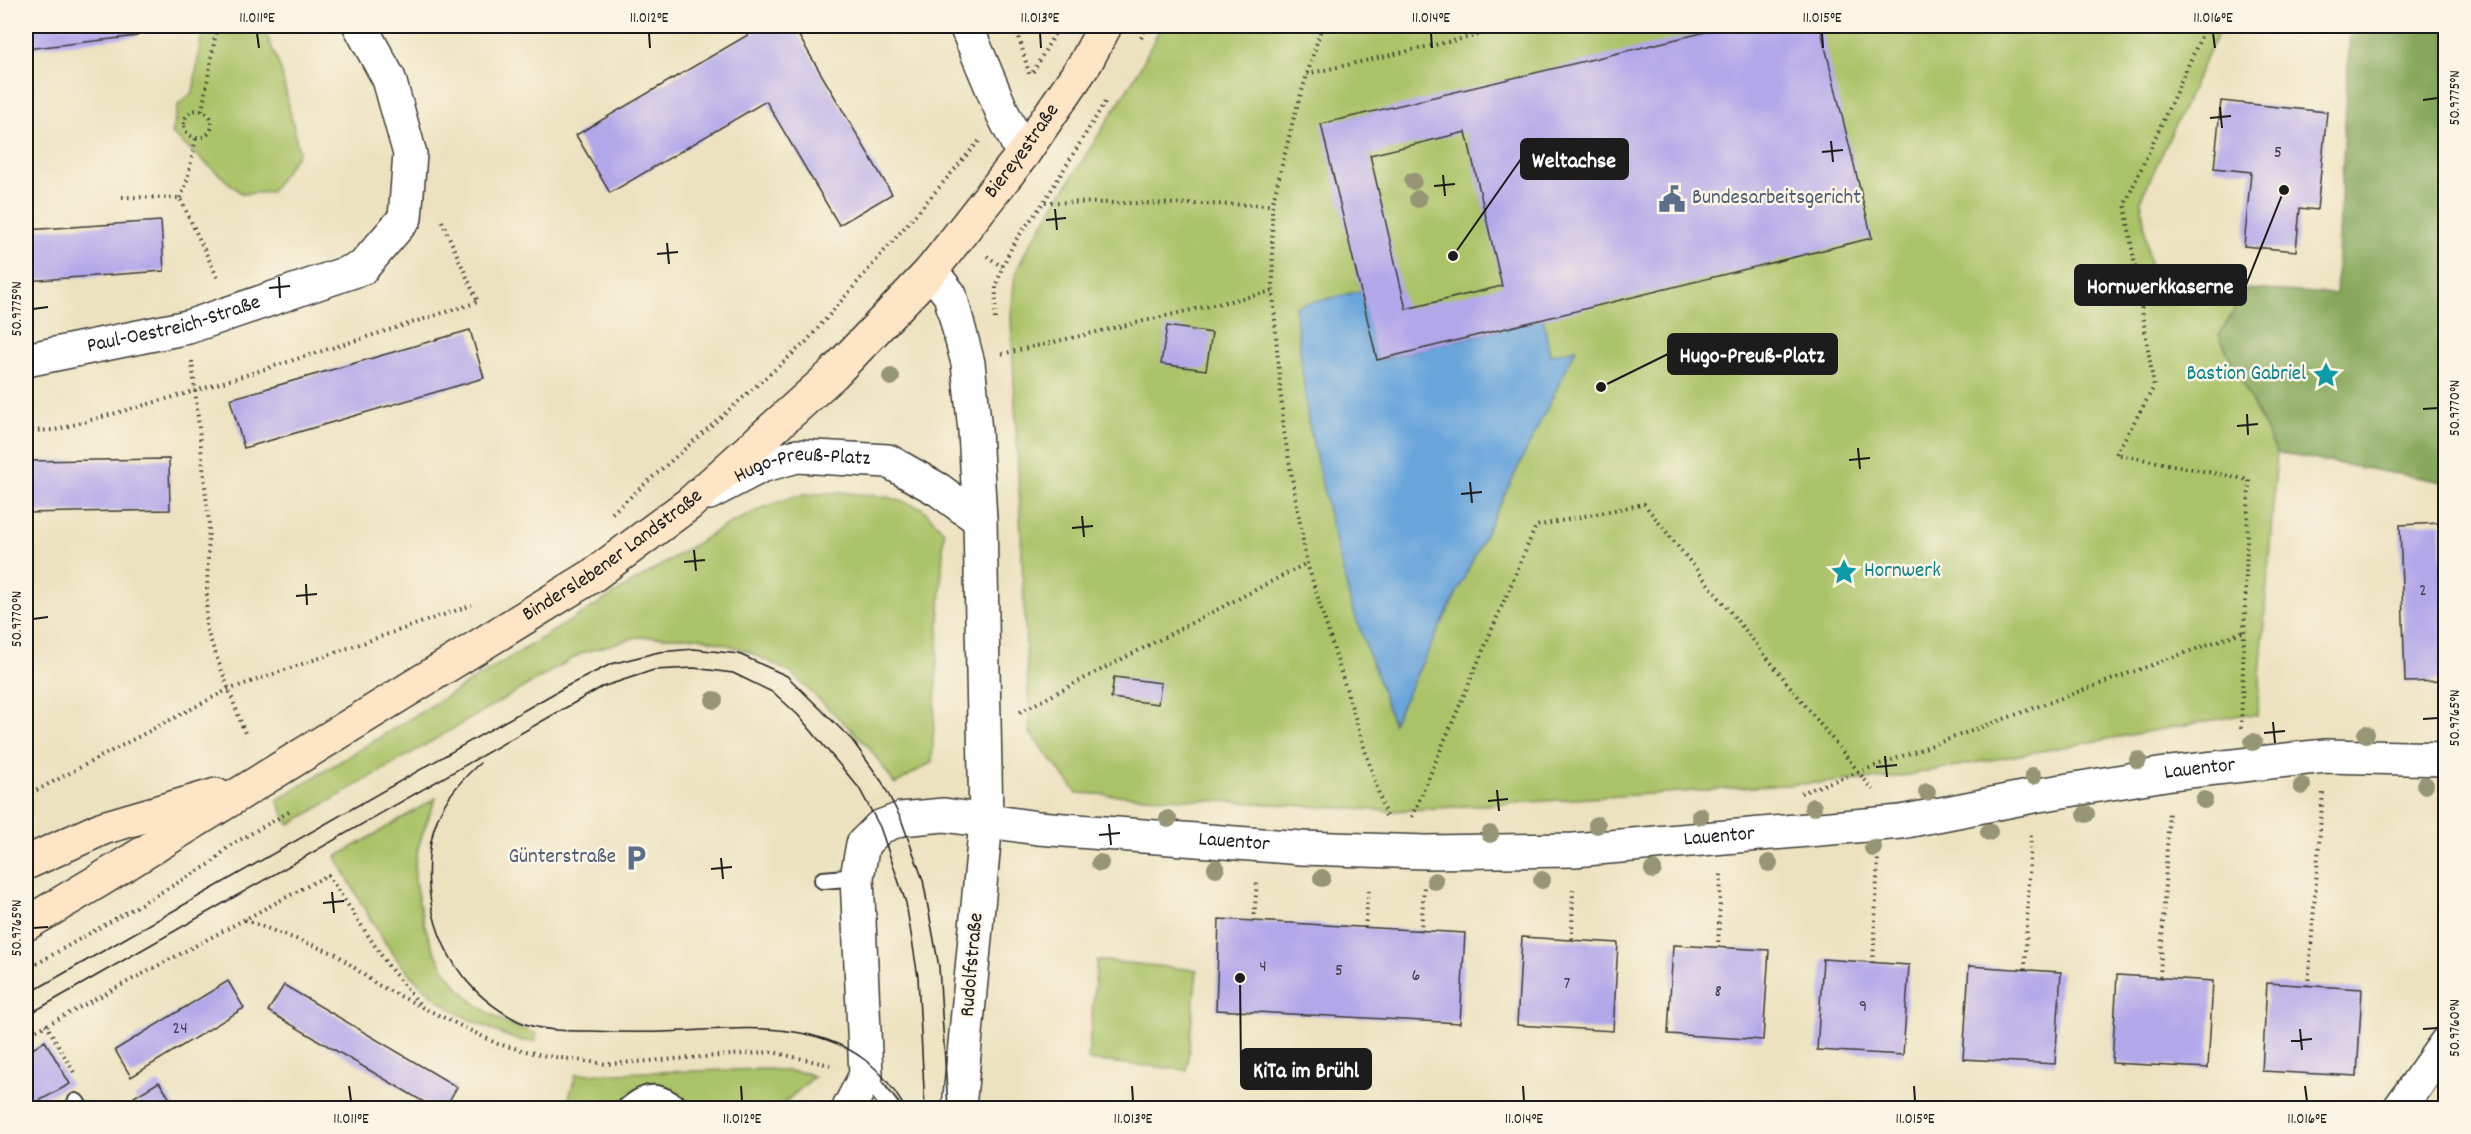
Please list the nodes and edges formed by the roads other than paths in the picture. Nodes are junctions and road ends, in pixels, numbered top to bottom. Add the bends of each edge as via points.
1 (360, 26) edge
2 (966, 26) edge
3 (1105, 26) edge
4 (1023, 154) junction
5 (932, 271) junction
6 (26, 360) edge
7 (689, 504) junction
8 (980, 520) junction
9 (2445, 759) edge
10 (252, 785) junction
11 (986, 821) junction
12 (26, 863) edge
13 (856, 877) junction
14 (823, 880) dead end
15 (26, 924) edge
16 (2445, 1043) edge
17 (866, 1076) junction
18 (625, 1108) edge
19 (683, 1108) edge
20 (849, 1108) edge
21 (891, 1108) edge
22 (959, 1108) edge
23 (2400, 1108) edge

1 - 6 street, Paul-Oestreich-Straße via 389,79 410,154 405,218 362,268 188,327
2 - 4 street
3 - 4 main road, Biereyestraße via 1086,62
4 - 5 main road, Biereyestraße
5 - 7 main road, Binderslebener Landstraße via 833,374
5 - 8 street via 950,296 968,363
7 - 8 street, Hugo-Preuß-Platz via 761,466 797,456 840,457 888,461 939,490
7 - 10 main road, Binderslebener Landstraße via 592,576
8 - 11 street
9 - 11 street, Lauentor via 2326,756 2171,773 1901,822 1574,850 1398,852 1260,845
10 - 12 main road, Binderslebener Landstraße via 103,828
10 - 15 main road, Binderslebener Landstraße
11 - 13 street via 944,815 901,819 880,827 863,844
11 - 22 street, Rudolfstraße
13 - 14 lane
13 - 17 street
16 - 23 street
17 - 20 street
17 - 21 lane
18 - 19 lane via 652,1094 666,1096

